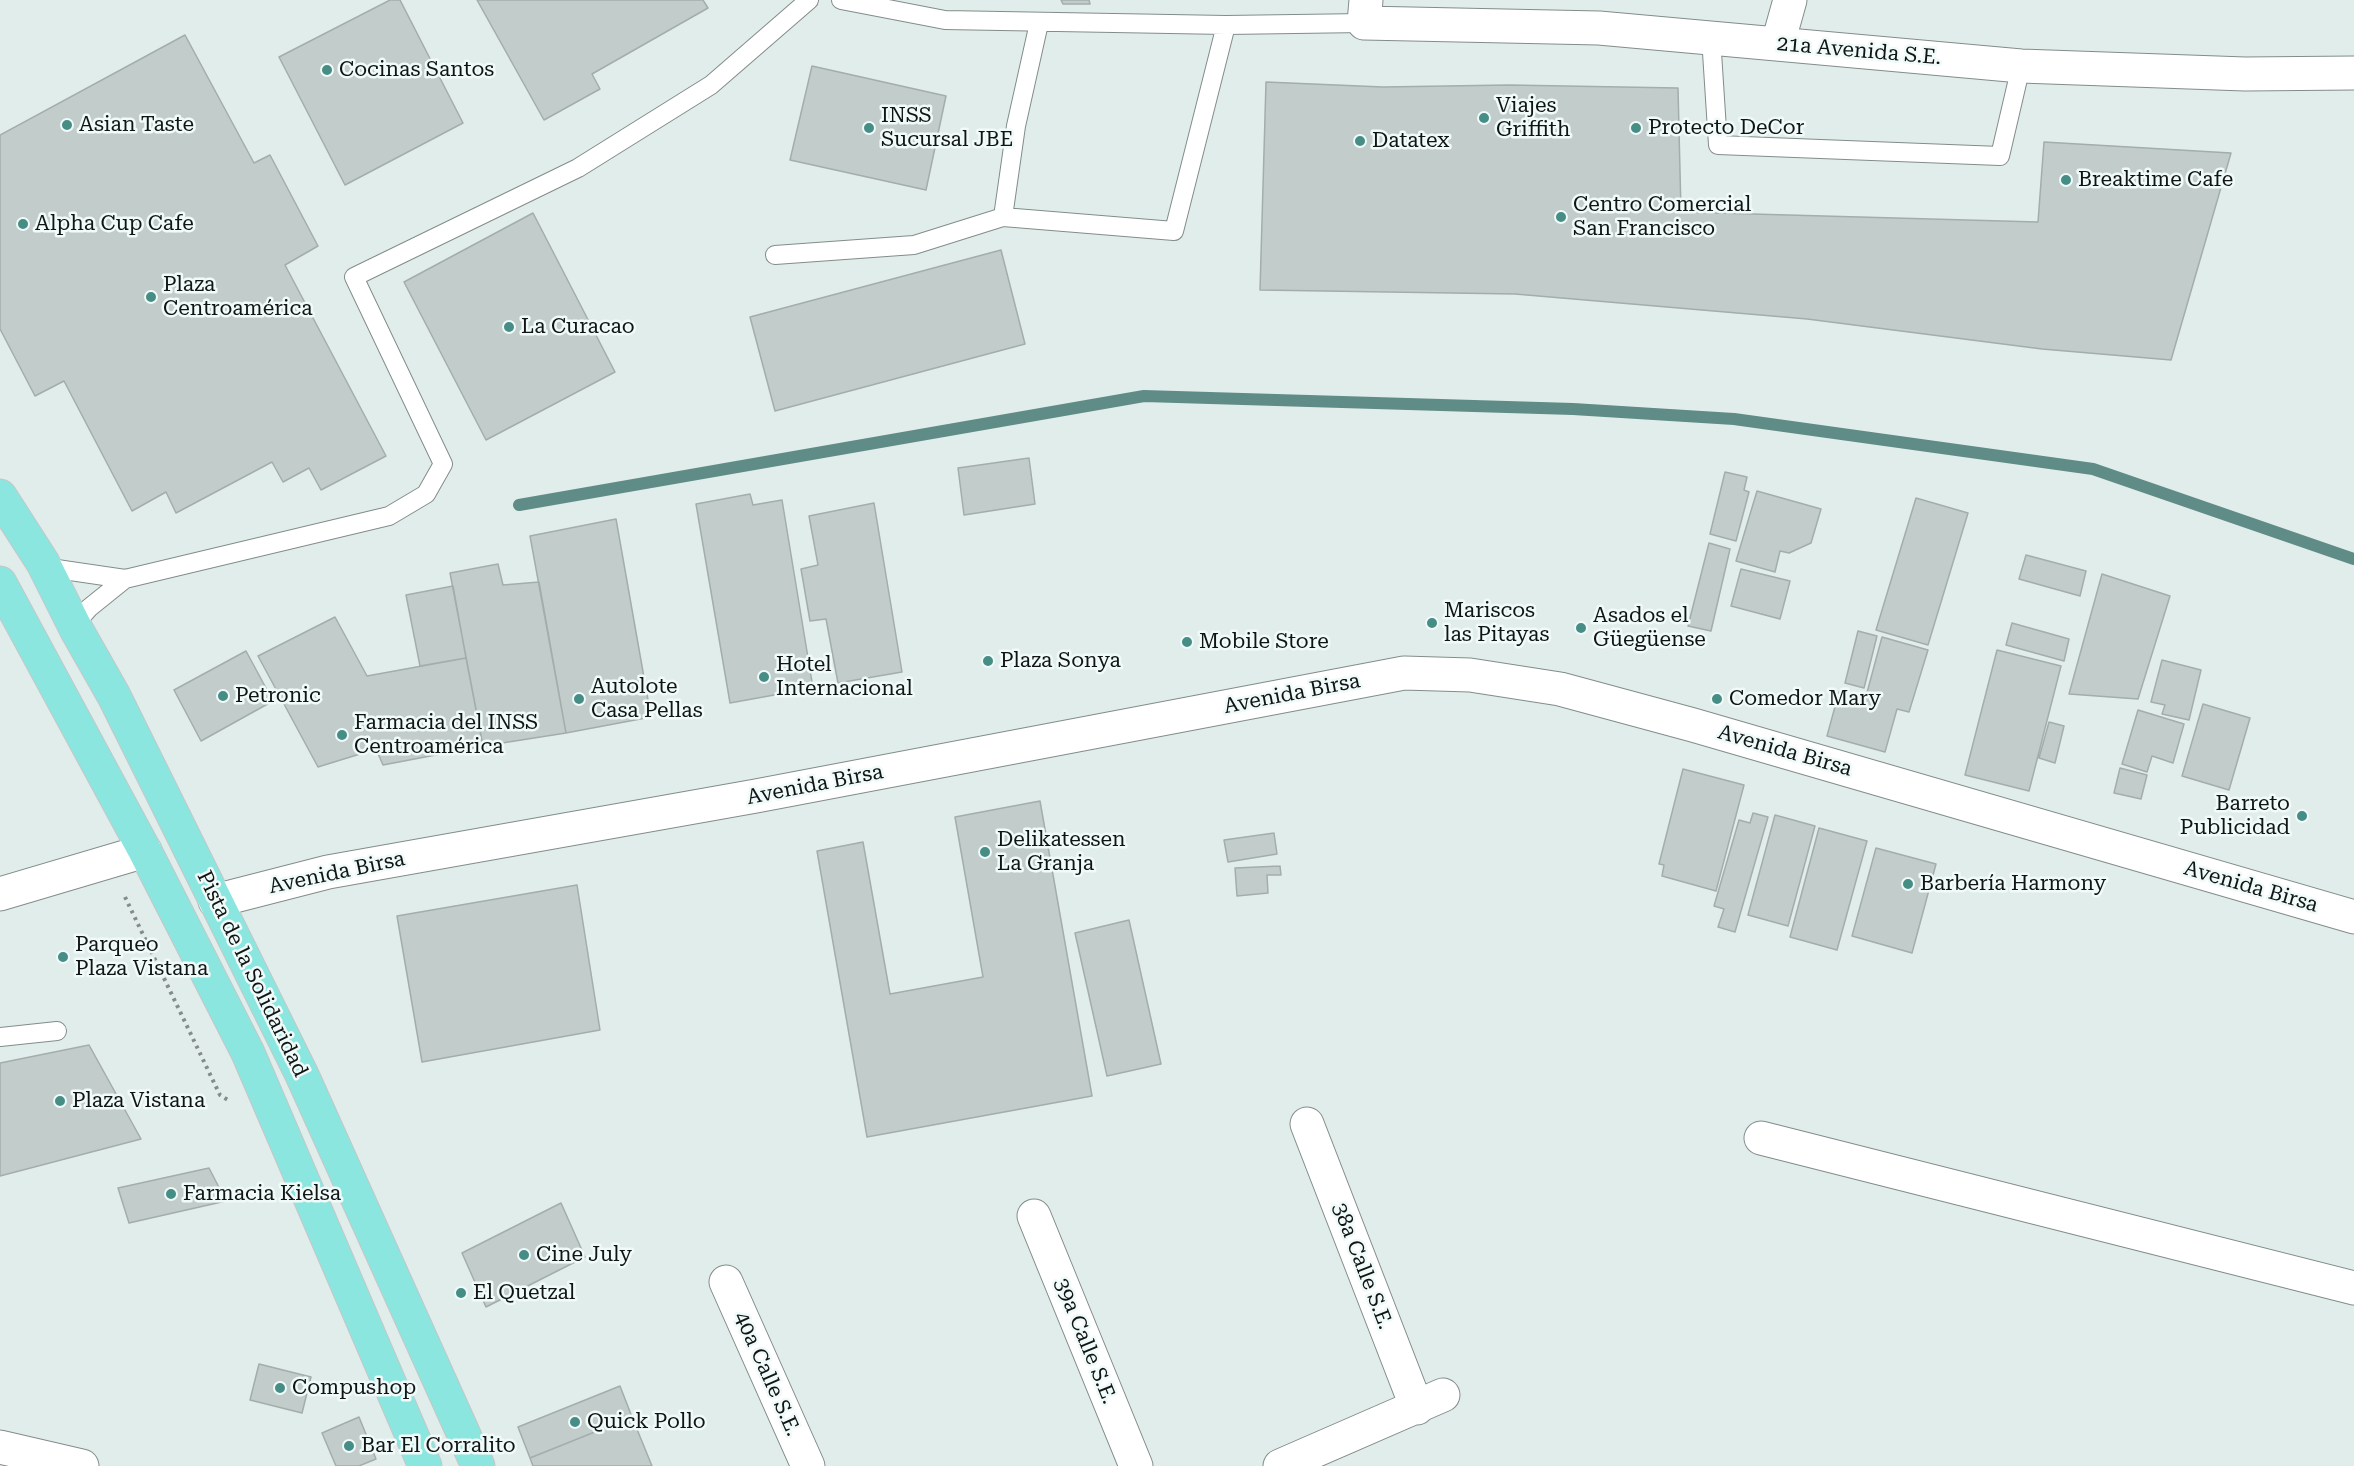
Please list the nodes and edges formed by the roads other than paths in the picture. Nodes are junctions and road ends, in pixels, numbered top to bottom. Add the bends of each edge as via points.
1 (809, 0) edge
2 (841, 0) edge
3 (1790, 0) edge
4 (1365, 11) edge
5 (1039, 23) junction
6 (1226, 25) junction
7 (1711, 37) junction
8 (1778, 43) junction
9 (2021, 66) junction
10 (2354, 73) edge
11 (1003, 217) junction
12 (775, 255) dead end
13 (0, 496) edge
14 (43, 563) junction
15 (125, 579) junction
16 (0, 583) edge
17 (76, 629) junction
18 (145, 851) junction
19 (0, 894) edge
20 (215, 901) junction
21 (2354, 917) edge
22 (57, 1031) dead end
23 (0, 1038) edge
24 (1307, 1124) dead end
25 (1761, 1138) dead end
26 (1034, 1216) dead end
27 (726, 1282) dead end
28 (2354, 1288) edge
29 (0, 1447) edge
30 (36, 1461) edge
31 (82, 1466) edge
32 (425, 1466) edge
33 (478, 1466) edge
34 (808, 1466) edge
35 (1136, 1466) edge
36 (1280, 1466) edge

1 - 15 lane via 711,85 587,162 354,278 443,464 426,494 389,516
2 - 5 lane via 945,20
3 - 8 street
4 - 6 lane
4 - 7 street, 21a Avenida S.E.
5 - 6 lane
5 - 11 lane via 1016,126
6 - 11 lane via 1174,231
7 - 8 street, 21a Avenida S.E.
7 - 9 lane via 1718,145 2000,156
8 - 9 street, 21a Avenida S.E.
9 - 10 street, 21a Avenida S.E. via 2245,74
11 - 12 lane via 914,245
13 - 14 main road, Pista de la Solidaridad
14 - 15 lane via 50,568
14 - 17 main road, Pista de la Solidaridad
15 - 17 lane via 89,608
16 - 18 main road, Pista de la Solidaridad
17 - 20 main road, Pista de la Solidaridad via 114,696
18 - 19 street
18 - 32 main road, Pista de la Solidaridad via 248,1053
20 - 21 street, Avenida Birsa via 328,872 767,794 1404,673 1470,675 1560,689
20 - 33 main road, Pista de la Solidaridad via 302,1075
22 - 23 lane
24 - 36 street, 38a Calle S.E. via 1430,1401
25 - 28 street
26 - 35 street, 39a Calle S.E.
27 - 34 street, 40a Calle S.E.
29 - 30 street
30 - 31 street

